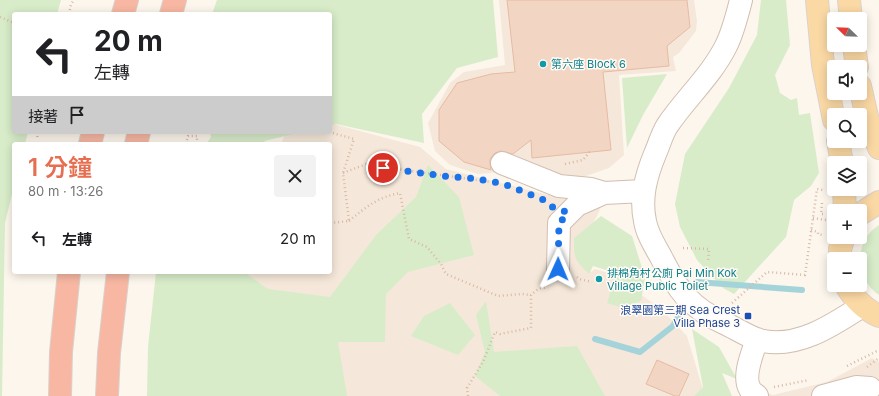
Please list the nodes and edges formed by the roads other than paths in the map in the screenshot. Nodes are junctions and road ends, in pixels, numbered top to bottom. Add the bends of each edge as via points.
1 (127, 0) edge
2 (176, 0) edge
3 (741, 0) edge
4 (817, 0) edge
5 (849, 0) edge
6 (124, 12) edge
7 (172, 12) edge
8 (850, 12) edge
9 (863, 100) edge
10 (832, 108) edge
11 (879, 148) edge
12 (500, 173) road end
13 (643, 192) junction
14 (604, 193) junction
15 (879, 202) edge
16 (867, 210) edge
17 (558, 269) road end
18 (69, 274) edge
19 (118, 274) edge
20 (850, 292) edge
21 (871, 311) edge
22 (757, 339) junction
23 (870, 388) dead end
24 (60, 396) edge
25 (107, 396) edge
26 (757, 396) edge
27 (824, 396) edge

1 - 6 highway
2 - 7 highway
3 - 13 street via 726,46 709,73 666,128 651,163
4 - 10 main road via 823,65
5 - 8 main road
9 - 11 main road
12 - 14 street
13 - 14 street
13 - 22 street via 645,222 659,254 681,292 704,314
14 - 17 street via 577,205 559,223
15 - 16 main road
18 - 24 highway
19 - 25 highway via 108,353
20 - 21 main road
21 - 22 street via 785,342
22 - 26 street via 747,379 750,390
23 - 27 street via 856,387

